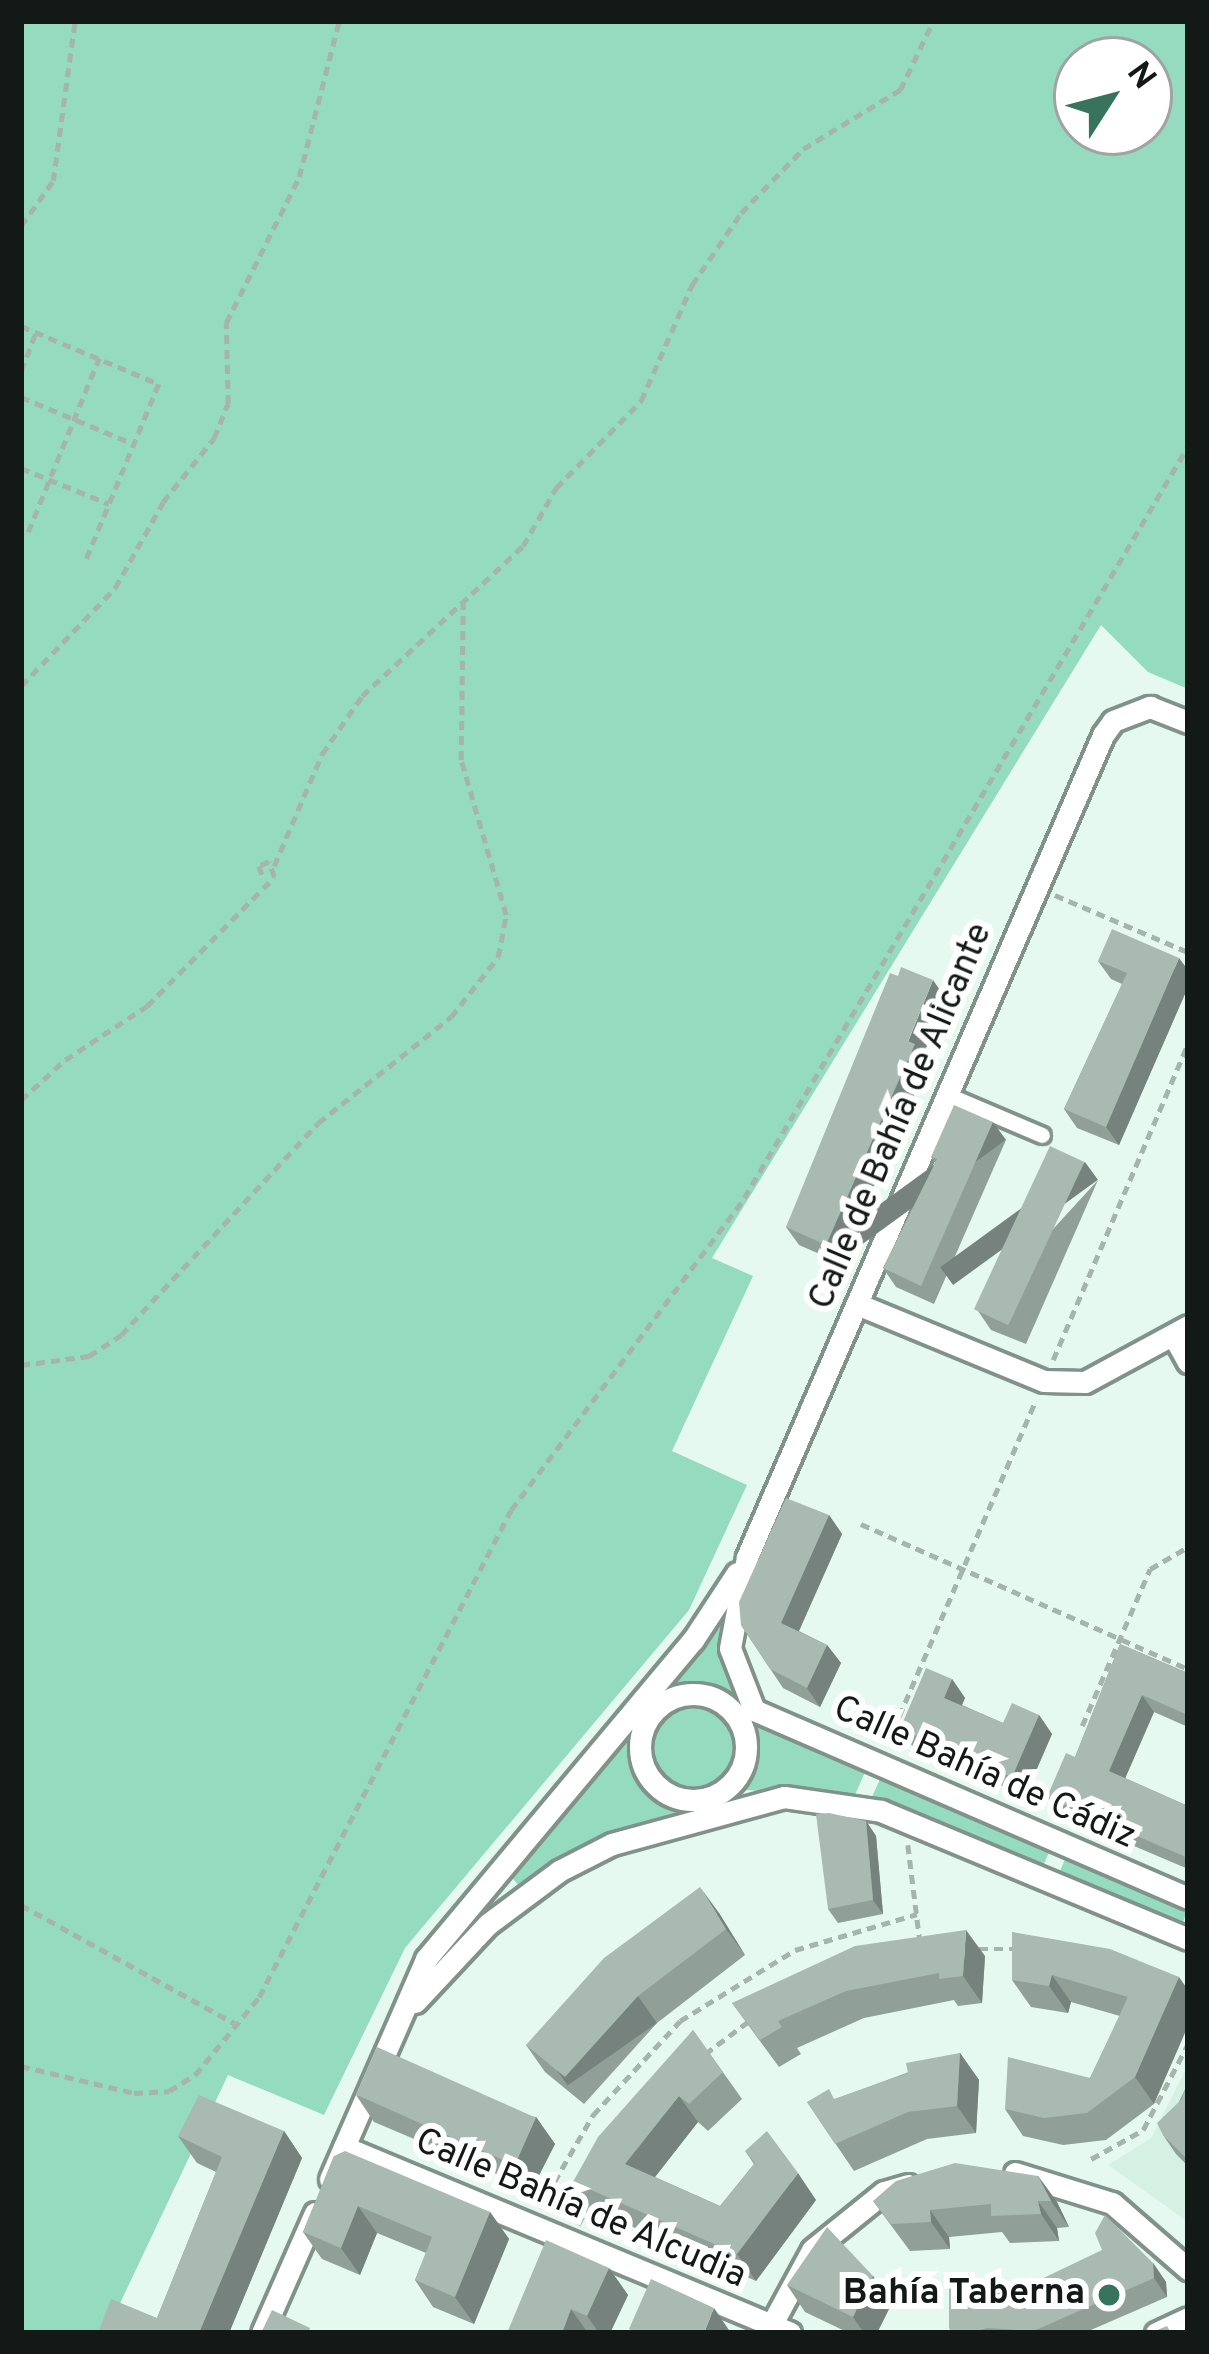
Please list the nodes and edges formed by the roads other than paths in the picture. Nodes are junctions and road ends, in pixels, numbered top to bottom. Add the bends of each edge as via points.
1 (1188, 722) edge
2 (948, 1095) junction
3 (1042, 1135) dead end
4 (857, 1304) junction
5 (1180, 1330) edge
6 (1188, 1362) edge
7 (747, 1557) junction
8 (643, 1712) junction
9 (747, 1715) junction
10 (707, 1808) junction
11 (1188, 1898) edge
12 (1188, 1939) edge
13 (399, 2020) junction
14 (344, 2147) junction
15 (984, 2171) edge
16 (926, 2179) edge
17 (552, 2234) junction
18 (539, 2264) edge
19 (1188, 2269) edge
20 (1188, 2318) edge
21 (776, 2330) edge
22 (262, 2333) edge
23 (1156, 2333) edge

1 - 2 street, Calle de Bahía de Alicante via 1150,707 1128,712 1103,735
2 - 3 street
2 - 4 street, Calle de Bahía de Alicante
4 - 5 street via 1043,1381 1085,1382
4 - 7 street, Calle de Bahía de Alicante
5 - 6 street
7 - 8 street, Calle de Bahía de Alicante
7 - 9 street, Calle de Bahía de Alicante via 730,1648
8 - 9 street via 695,1693
8 - 10 street via 640,1752 655,1785
8 - 13 street, Calle Bahía de Cádiz via 426,1959
9 - 10 street via 742,1769
9 - 11 street, Calle Bahía de Cádiz
10 - 12 street, Calle Bahía de Cádiz via 784,1797 881,1811
10 - 13 street, Calle Bahía de Cádiz via 559,1871 488,1924
13 - 14 street, Calle Bahía de Cádiz
14 - 17 street, Calle Bahía de Alcudia
14 - 22 street, Calle Bahía de Cádiz
15 - 19 street via 1050,2179 1112,2203
16 - 21 street via 884,2192 812,2250
17 - 18 street
17 - 21 street, Calle Bahía de Alcudia
20 - 23 street

